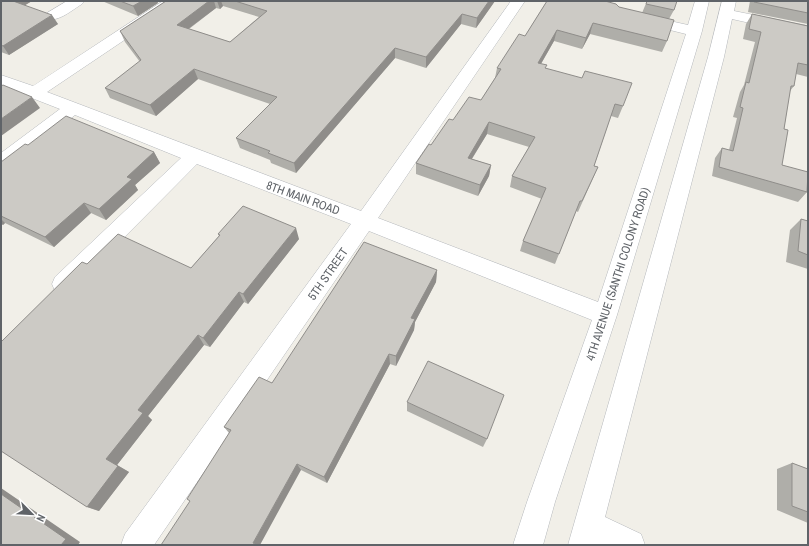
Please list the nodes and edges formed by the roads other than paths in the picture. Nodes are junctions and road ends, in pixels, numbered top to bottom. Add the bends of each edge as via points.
1 (77, 1) edge
2 (173, 1) edge
3 (518, 1) edge
4 (702, 1) edge
5 (727, 7) edge
6 (52, 16) edge
7 (628, 16) edge
8 (694, 31) junction
9 (808, 31) edge
10 (1, 80) edge
11 (34, 93) junction
12 (73, 108) junction
13 (194, 156) junction
14 (1, 163) edge
15 (365, 221) junction
16 (46, 300) edge
17 (605, 315) junction
18 (586, 534) edge
19 (136, 545) edge
20 (528, 545) edge
21 (630, 545) edge

1 - 6 street
2 - 11 street
3 - 15 street, 5TH STREET
4 - 8 street, 4TH AVENUE (SANTHI COLONY ROAD)
5 - 9 street
5 - 18 street via 716,57
7 - 8 street
8 - 17 street, 4TH AVENUE (SANTHI COLONY ROAD)
10 - 11 street, 8TH MAIN ROAD
11 - 12 street, 8TH MAIN ROAD
12 - 13 street, 8TH MAIN ROAD
12 - 14 street
13 - 15 street, 8TH MAIN ROAD
13 - 16 street
15 - 17 street, 8TH MAIN ROAD
15 - 19 street, 5TH STREET
17 - 20 street, 4TH AVENUE (SANTHI COLONY ROAD)
18 - 21 street

